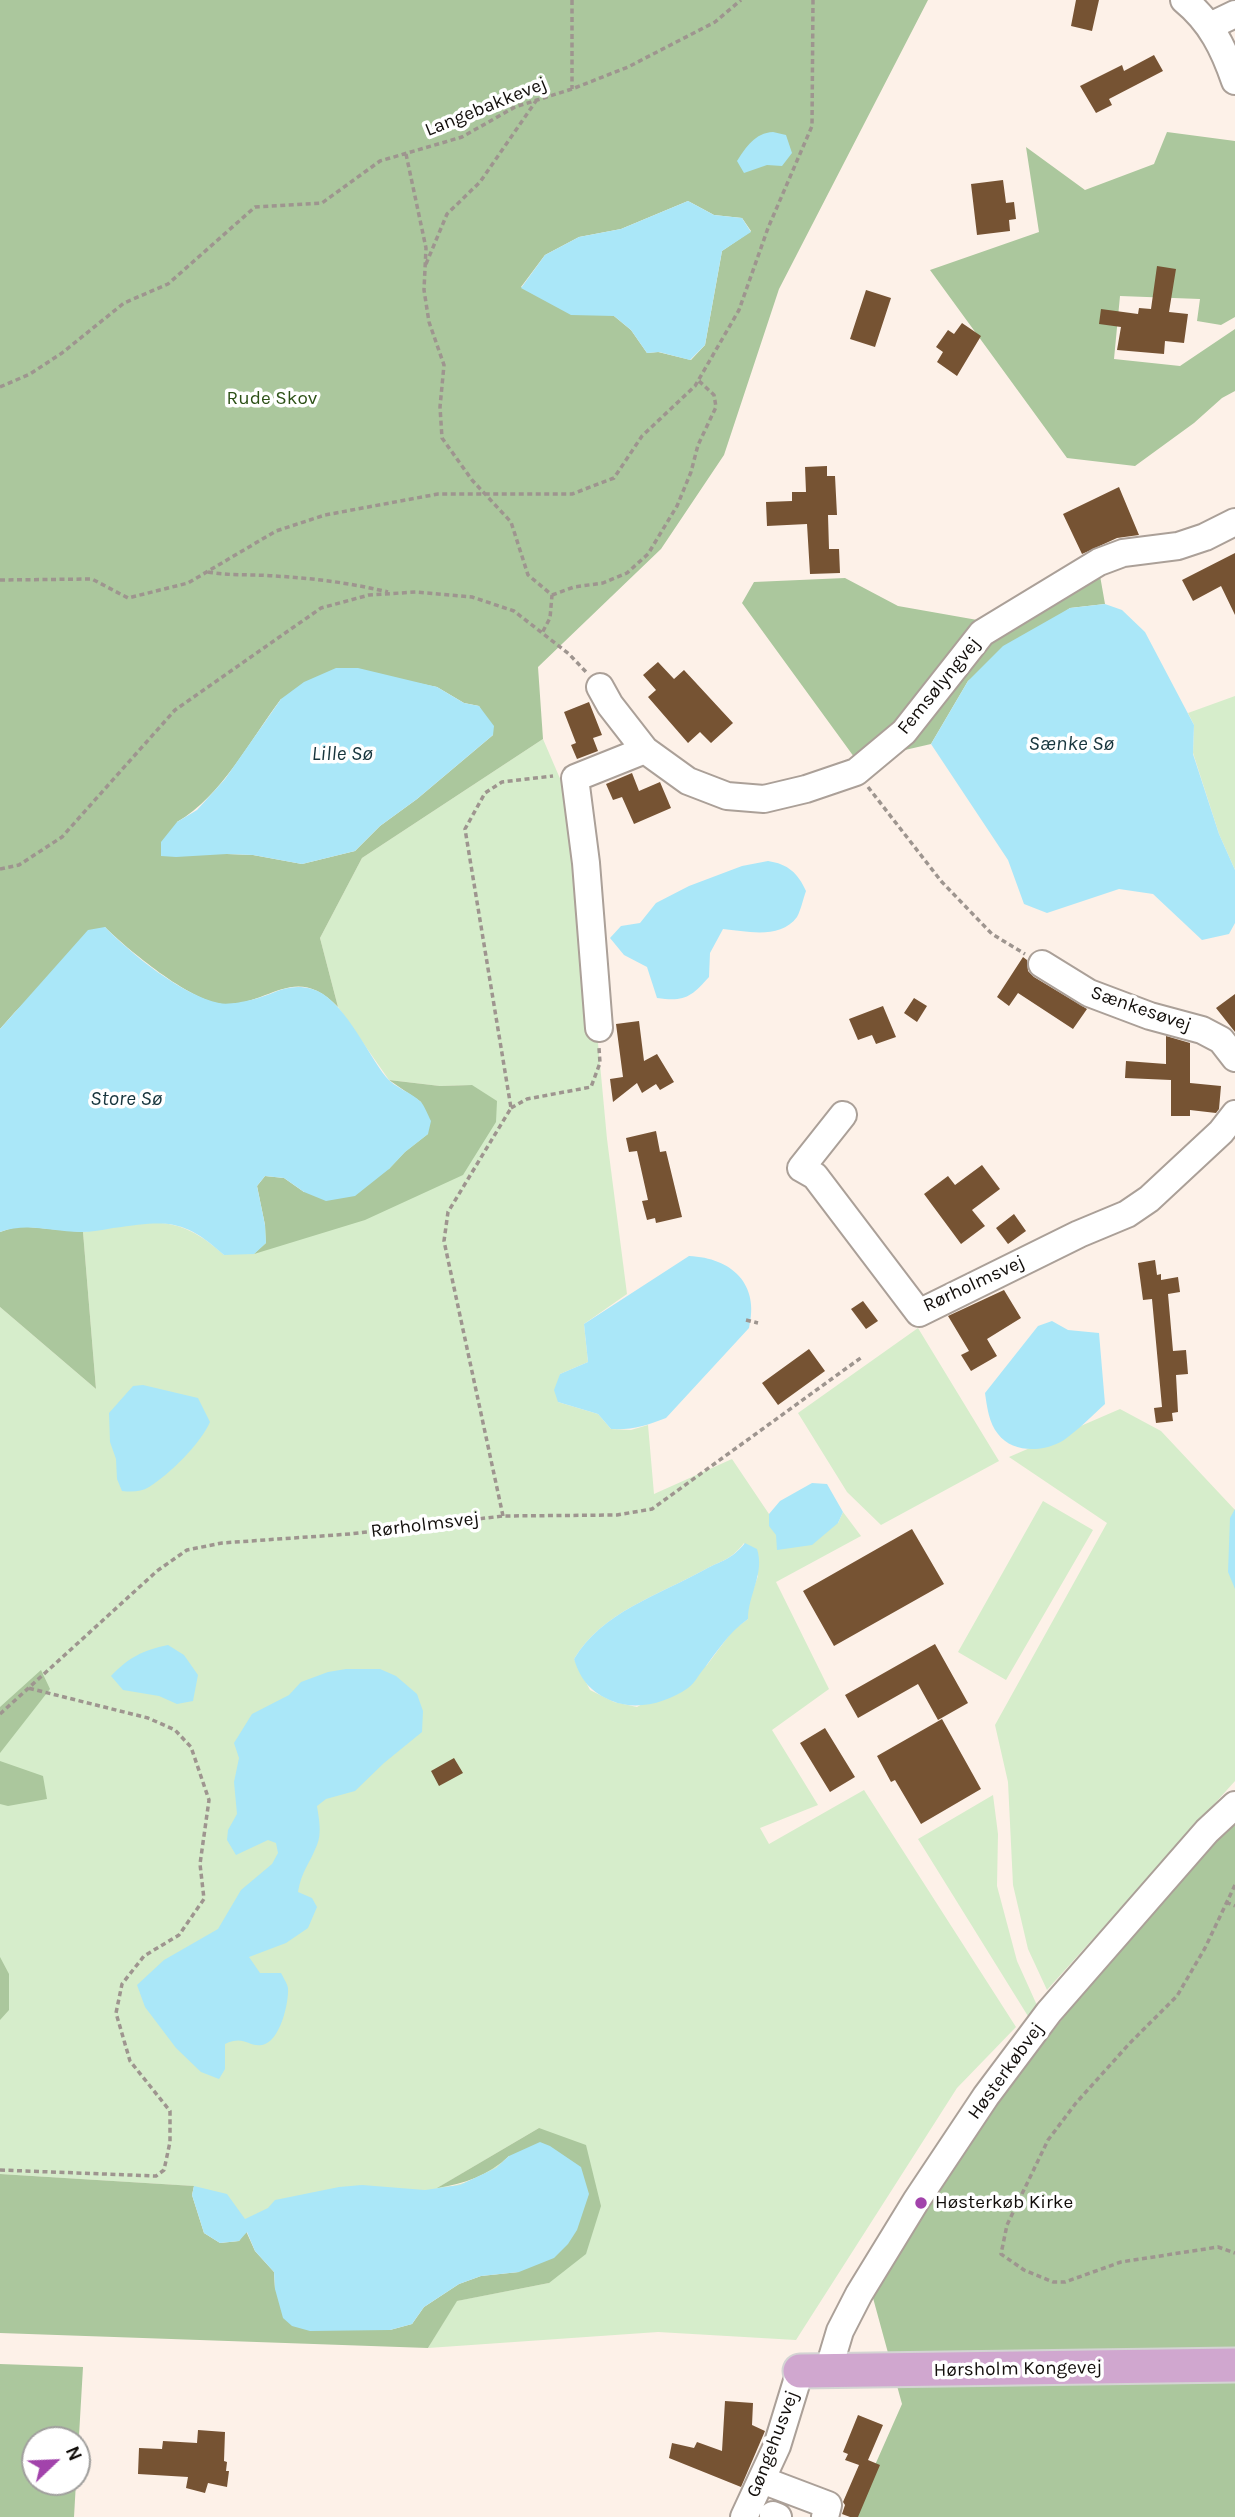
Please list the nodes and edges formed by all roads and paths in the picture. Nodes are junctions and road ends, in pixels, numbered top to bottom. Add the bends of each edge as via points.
1 (572, 0) edge
2 (741, 0) edge
3 (813, 0) edge
4 (1184, 0) edge
5 (1235, 14) edge
6 (1210, 26) junction
7 (1235, 81) edge
8 (572, 89) junction
9 (537, 99) junction
10 (406, 153) junction
11 (425, 266) junction
12 (698, 380) junction
13 (0, 387) edge
14 (484, 494) junction
15 (1235, 522) edge
16 (206, 572) junction
17 (0, 580) edge
18 (392, 593) junction
19 (552, 595) junction
20 (542, 634) junction
21 (600, 687) joint
22 (645, 750) junction
23 (856, 772) junction
24 (575, 778) junction
25 (0, 869) edge
26 (1042, 964) joint
27 (599, 1028) joint
28 (1235, 1058) edge
29 (511, 1108) junction
30 (1235, 1114) edge
31 (843, 1115) dead end
32 (746, 1320) dead end
33 (758, 1323) dead end
34 (863, 1357) dead end
35 (503, 1516) junction
36 (28, 1688) junction
37 (0, 1714) edge
38 (1235, 1805) edge
39 (1235, 1885) edge
40 (1226, 1902) junction
41 (1235, 1906) edge
42 (0, 2170) edge
43 (1235, 2253) edge
44 (1235, 2365) edge
45 (814, 2371) junction
46 (762, 2480) junction
47 (744, 2517) edge
48 (825, 2517) edge

1 - 8 path
2 - 8 path, Langebakkevej via 715,22 628,67
3 - 12 path via 812,126 739,310
4 - 6 street
5 - 6 street
6 - 7 street
8 - 9 path, Langebakkevej
9 - 10 path, Langebakkevej via 462,136
9 - 11 path via 480,182 447,214
10 - 11 path via 426,248
10 - 13 path, Langebakkevej via 380,161 322,203 255,208 168,284 124,303 62,353
11 - 14 path via 429,322 444,365 442,438
12 - 14 path via 642,436 614,478 572,494
12 - 19 path via 714,395 716,407 677,506 648,554 627,573
14 - 16 path via 438,494 325,515 275,531
14 - 19 path via 511,522 528,575
15 - 23 street, Femsølyngvej via 1178,546 1123,553 1099,562 982,633 904,732
16 - 17 path via 188,583 128,597 92,579
16 - 18 path via 357,585
18 - 20 path via 472,597 514,611
18 - 25 path via 321,608 224,674 175,710 62,837 19,865
19 - 20 path via 550,618
20 - 21 path
21 - 22 street, Femsølyngvej
22 - 23 street, Femsølyngvej via 688,781 727,796 764,800
22 - 24 street
23 - 26 path via 941,881 992,934
24 - 27 street
24 - 29 path via 569,774 502,782 485,793 465,829
26 - 28 street, Sænkesøvej via 1089,993 1202,1030 1221,1040
27 - 29 path via 600,1063 591,1087 527,1099
29 - 35 path via 448,1212 444,1241
30 - 31 street, Rørholmsvej via 1158,1191 1127,1214 919,1313 815,1176 801,1168
32 - 33 path
34 - 35 path, Rørholmsvej via 652,1509 617,1516
35 - 36 path, Rørholmsvej via 187,1550 157,1571
36 - 37 path, Rørholmsvej
36 - 42 path via 148,1718 174,1730 191,1746 209,1800 200,1864 204,1899 179,1935 144,1956 122,1984 116,2012 130,2061 170,2111 164,2170 156,2176
38 - 45 street, Høsterkøbvej via 1058,2002 986,2096 916,2201
39 - 40 path
40 - 41 path
40 - 43 path via 1177,1996 1093,2084 1048,2140 1007,2225 1001,2254 1024,2270 1065,2282 1121,2262 1219,2247
44 - 45 main road, Hørsholm Kongevej
45 - 46 street, Gøngehusvej via 789,2411
46 - 47 street, Gøngehusvej
46 - 48 street via 828,2505

